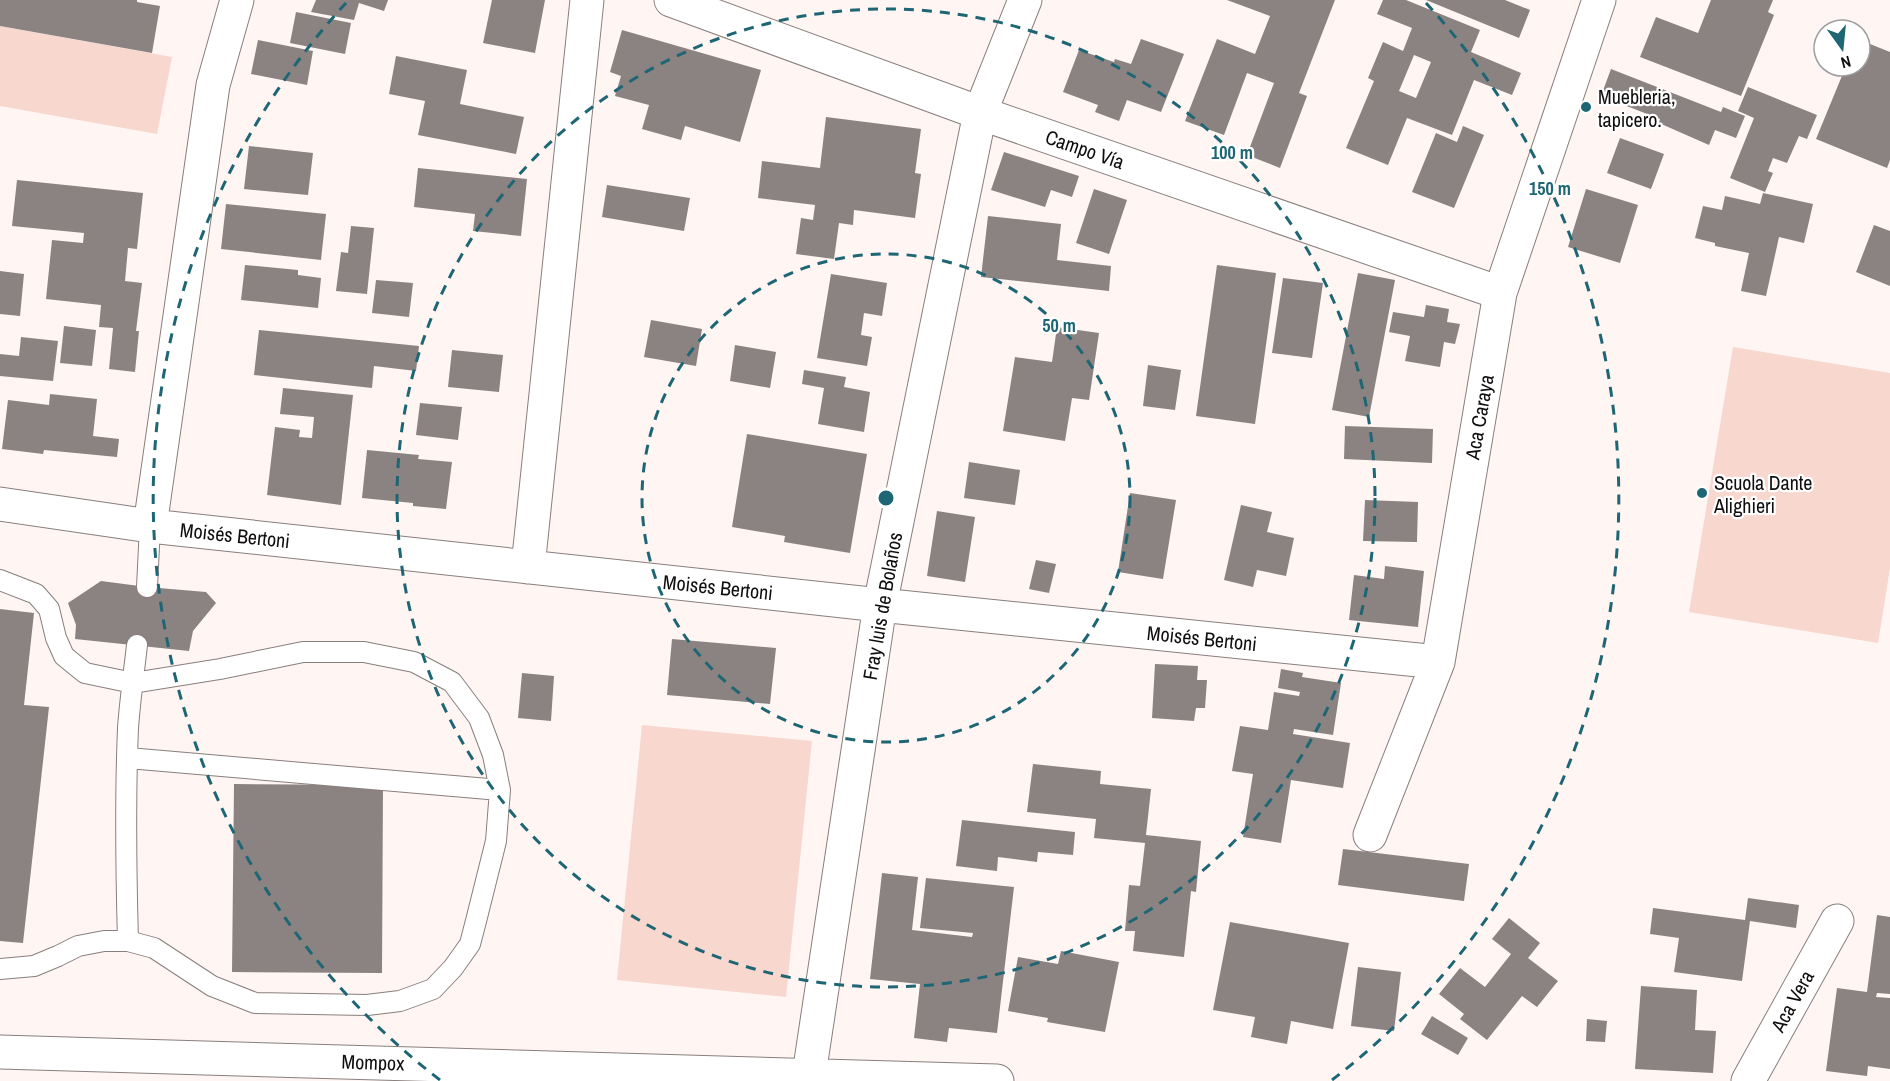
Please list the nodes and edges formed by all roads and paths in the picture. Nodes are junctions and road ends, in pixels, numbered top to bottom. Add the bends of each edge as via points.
1 (237, 0) edge
2 (587, 0) edge
3 (671, 0) edge
4 (1025, 0) edge
5 (1599, 0) edge
6 (980, 113) junction
7 (1500, 293) junction
8 (0, 504) edge
9 (150, 526) junction
10 (528, 567) junction
11 (0, 580) edge
12 (147, 587) dead end
13 (880, 605) junction
14 (137, 645) dead end
15 (1438, 662) junction
16 (133, 683) junction
17 (128, 758) junction
18 (500, 790) junction
19 (1370, 835) dead end
20 (1837, 921) dead end
21 (128, 941) junction
22 (0, 969) edge
23 (0, 1052) edge
24 (808, 1078) edge
25 (997, 1081) edge
26 (1748, 1081) edge

1 - 9 street via 213,85
2 - 10 street
3 - 6 street, Campo Vía
4 - 6 street, Fray luis de Bolaños
5 - 7 street, Aca Caraya
6 - 7 street, Campo Vía
6 - 13 street, Fray luis de Bolaños
7 - 15 street, Aca Caraya
8 - 9 street, Moisés Bertoni
9 - 10 street, Moisés Bertoni
9 - 12 lane
10 - 13 street, Moisés Bertoni
11 - 16 lane via 36,594 49,609 64,656 85,673
13 - 15 street, Moisés Bertoni
13 - 24 street, Fray luis de Bolaños
14 - 16 lane
15 - 19 street, Aca Caraya
16 - 17 lane
16 - 18 lane via 303,652 364,652 414,662 452,682 479,718 493,755
17 - 18 lane
17 - 21 lane
18 - 21 lane via 496,841 470,944 433,989 400,1001 367,1005 255,1003 212,986 154,948
20 - 26 street, Aca Vera
21 - 22 lane via 78,946 34,966
23 - 24 street, Mompox
24 - 25 street, Mompox

